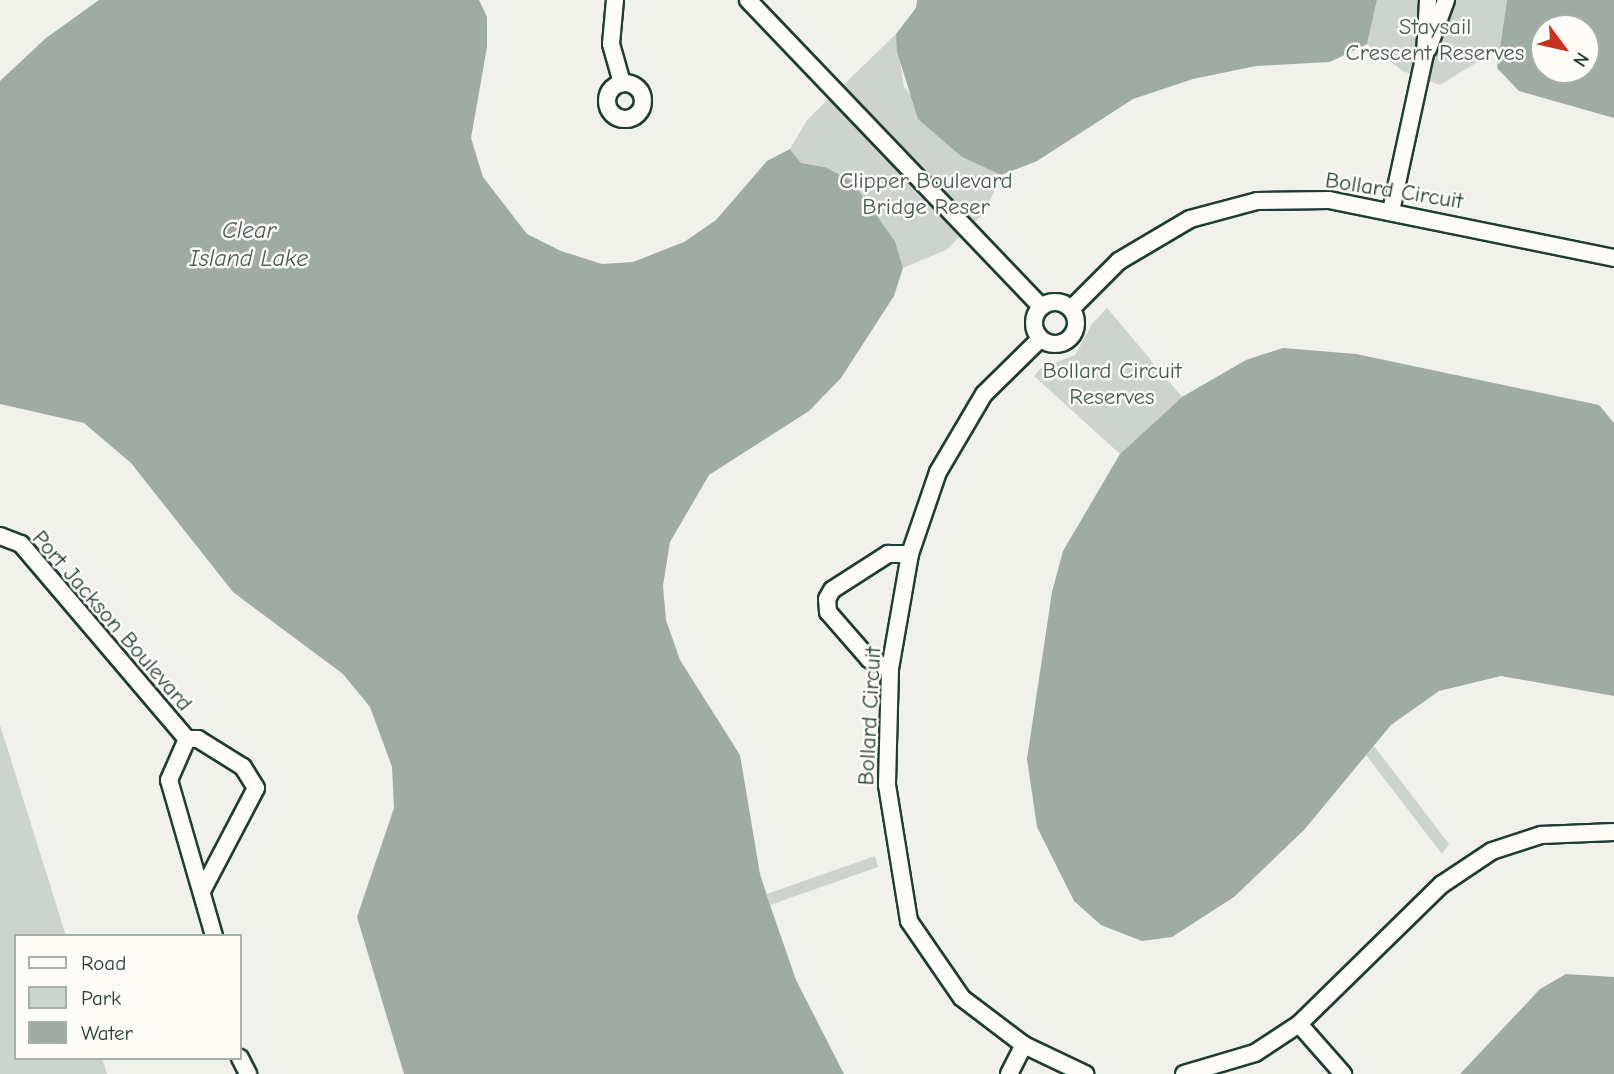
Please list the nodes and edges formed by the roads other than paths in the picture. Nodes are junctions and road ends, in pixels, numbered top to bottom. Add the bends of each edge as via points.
1 (615, 0) edge
2 (748, 0) edge
3 (1428, 0) edge
4 (1446, 0) edge
5 (1425, 54) junction
6 (622, 83) dead end
7 (1391, 211) junction
8 (1614, 258) edge
9 (1041, 307) junction
10 (1071, 309) junction
11 (1040, 339) junction
12 (0, 536) edge
13 (910, 554) junction
14 (890, 669) junction
15 (187, 740) junction
16 (1614, 832) edge
17 (202, 891) junction
18 (213, 934) edge
19 (1299, 1024) junction
20 (1024, 1045) junction
21 (1009, 1074) edge
22 (1085, 1074) edge
23 (1184, 1074) edge
24 (1343, 1074) edge

1 - 6 street via 611,44
2 - 9 street
3 - 5 street
4 - 5 street
5 - 7 street
7 - 8 street, Bollard Circuit
7 - 10 street, Bollard Circuit via 1329,200 1257,201 1190,219 1119,261
9 - 10 street via 1059,302
9 - 11 street via 1034,319
10 - 11 street via 1076,327 1070,338 1052,344
11 - 13 street, Bollard Circuit via 984,394 938,472
12 - 15 street, Port Jackson Boulevard via 21,544
13 - 14 street, Bollard Circuit
13 - 14 street via 888,554 832,590 827,599 828,612 869,659
14 - 20 street, Bollard Circuit via 887,785 909,921 962,998
15 - 17 street, Port Jackson Boulevard via 169,780
15 - 17 street, Port Jackson Boulevard via 198,740 243,767 256,788
16 - 19 street via 1541,835 1492,850 1441,885
17 - 18 street, Port Jackson Boulevard
19 - 23 street via 1255,1053
19 - 24 street
20 - 21 street
20 - 22 street, Bollard Circuit

